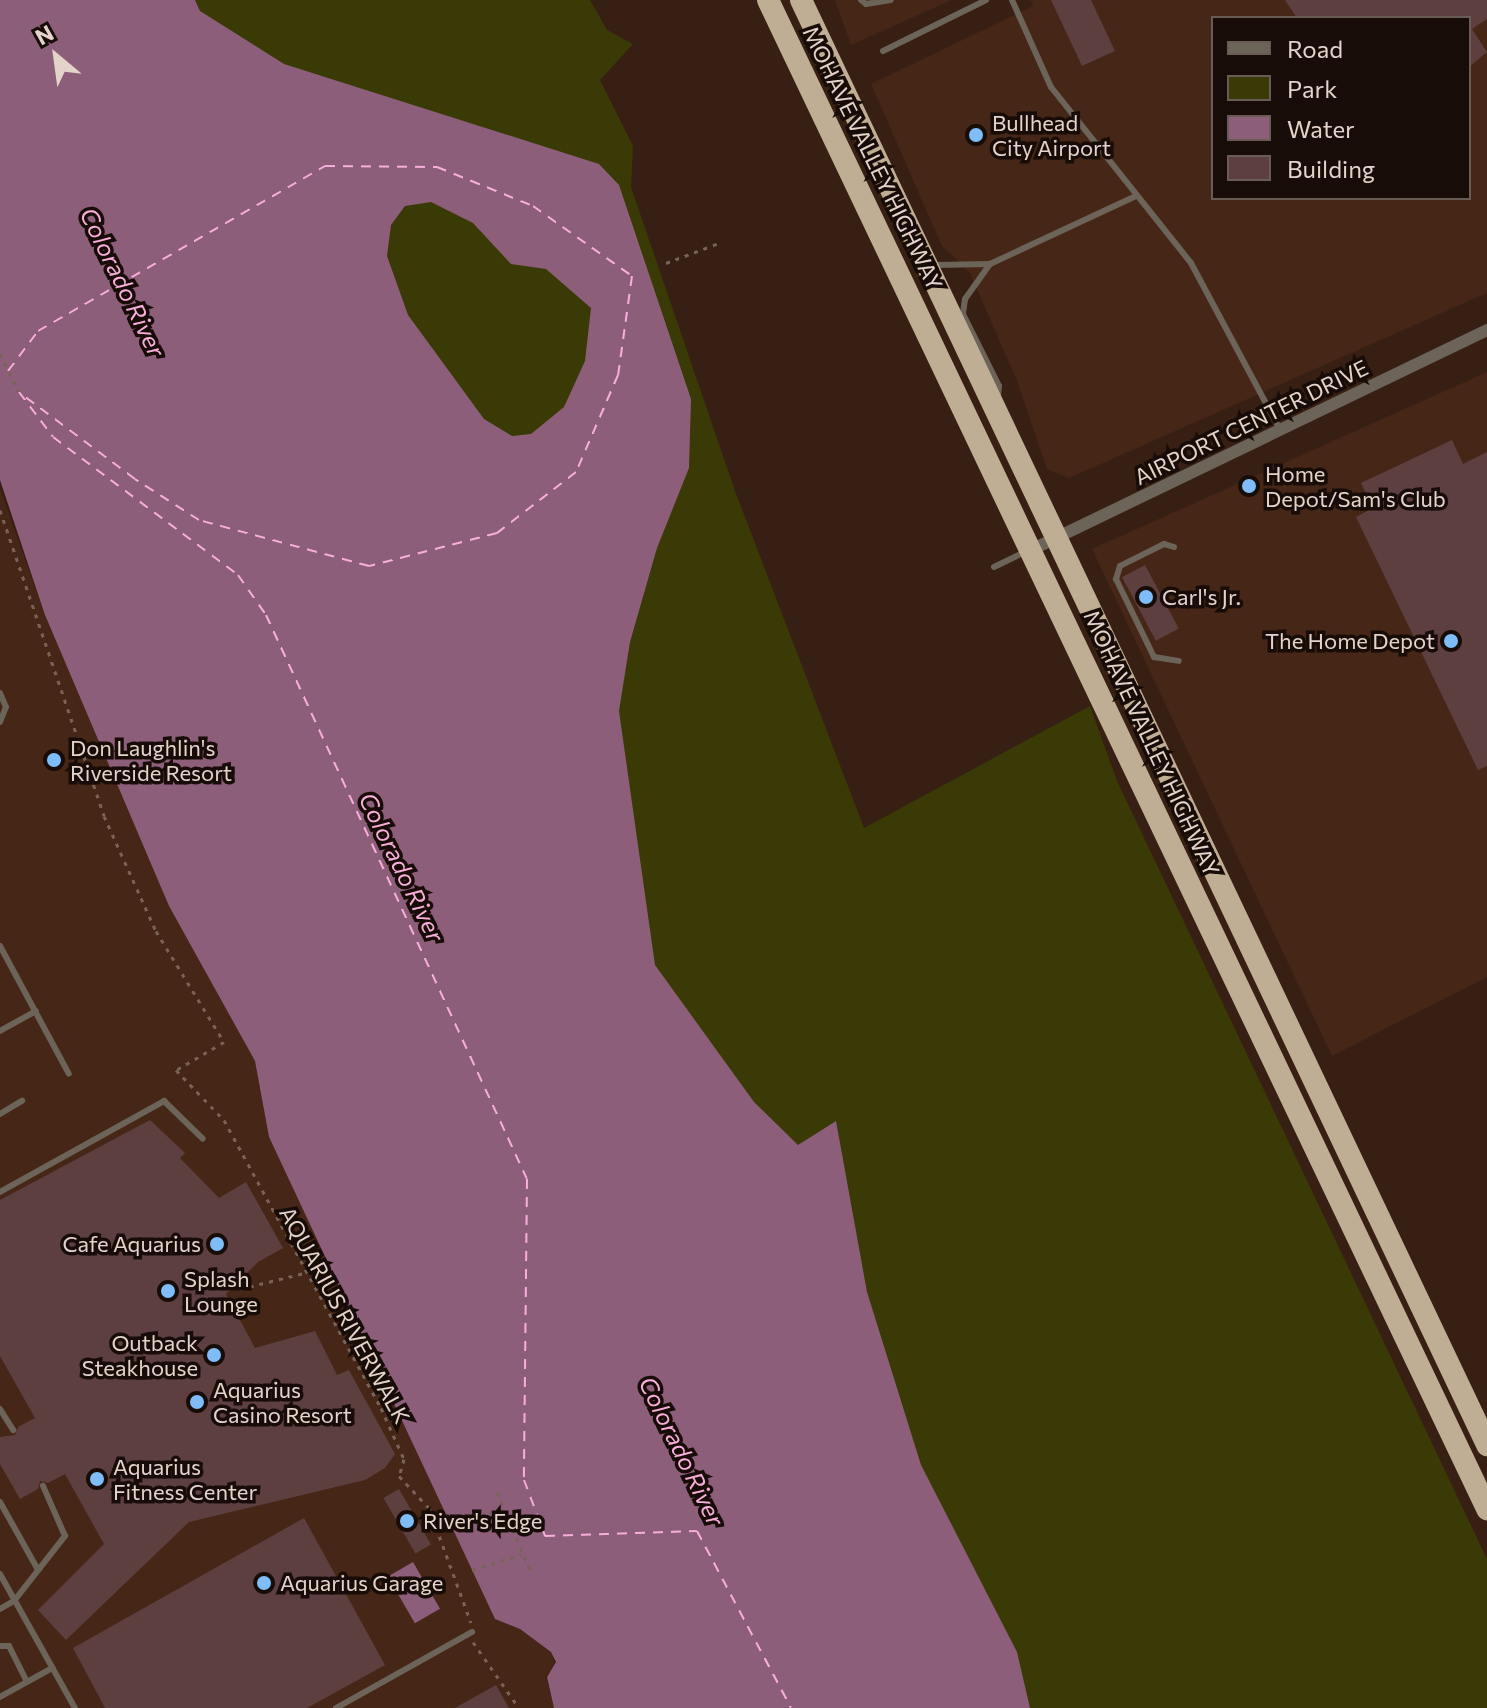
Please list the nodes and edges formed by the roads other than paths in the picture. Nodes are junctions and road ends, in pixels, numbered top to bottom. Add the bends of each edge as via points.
1 (768, 0) edge
2 (801, 0) edge
3 (861, 0) edge
4 (891, 0) edge
5 (986, 0) edge
6 (1012, 0) edge
7 (883, 51) dead end
8 (1136, 196) junction
9 (925, 264) junction
10 (990, 264) junction
11 (1487, 330) edge
12 (996, 416) junction
13 (1280, 430) junction
14 (1054, 538) junction
15 (1174, 547) dead end
16 (1033, 549) junction
17 (994, 567) dead end
18 (1179, 661) dead end
19 (0, 693) edge
20 (0, 722) edge
21 (0, 946) edge
22 (36, 1011) junction
23 (0, 1031) edge
24 (69, 1074) dead end
25 (22, 1101) dead end
26 (0, 1114) edge
27 (203, 1139) dead end
28 (0, 1192) edge
29 (0, 1409) edge
30 (13, 1430) dead end
31 (1487, 1445) edge
32 (43, 1486) dead end
33 (0, 1502) edge
34 (1487, 1509) edge
35 (38, 1570) junction
36 (1, 1577) edge
37 (14, 1601) junction
38 (0, 1609) edge
39 (472, 1632) road end
40 (0, 1646) edge
41 (52, 1668) junction
42 (27, 1682) junction
43 (0, 1697) edge
44 (72, 1707) edge
45 (336, 1708) edge

1 - 16 highway, MOHAVE VALLEY HIGHWAY
2 - 9 highway, MOHAVE VALLEY HIGHWAY
3 - 4 lane
5 - 7 lane
6 - 8 lane via 1051,87
8 - 10 lane
8 - 13 lane via 1191,263
9 - 10 lane
9 - 12 highway, MOHAVE VALLEY HIGHWAY
10 - 12 lane via 965,299 963,314 999,386
11 - 13 street, AIRPORT CENTER DRIVE
12 - 14 highway, MOHAVE VALLEY HIGHWAY
13 - 14 street, AIRPORT CENTER DRIVE
14 - 16 street, AIRPORT CENTER DRIVE
14 - 31 highway, MOHAVE VALLEY HIGHWAY
15 - 18 lane via 1164,544 1120,566 1116,579 1154,657
16 - 17 lane
16 - 34 highway, MOHAVE VALLEY HIGHWAY
19 - 20 lane via 6,707
21 - 22 lane
22 - 23 lane
22 - 24 lane
25 - 26 lane
27 - 28 lane via 164,1101
29 - 30 lane
32 - 35 lane via 65,1536
33 - 35 lane
35 - 37 lane
36 - 37 lane
37 - 38 lane
37 - 41 lane
39 - 45 lane
40 - 42 lane via 9,1646
41 - 42 lane
41 - 44 lane
42 - 43 lane

